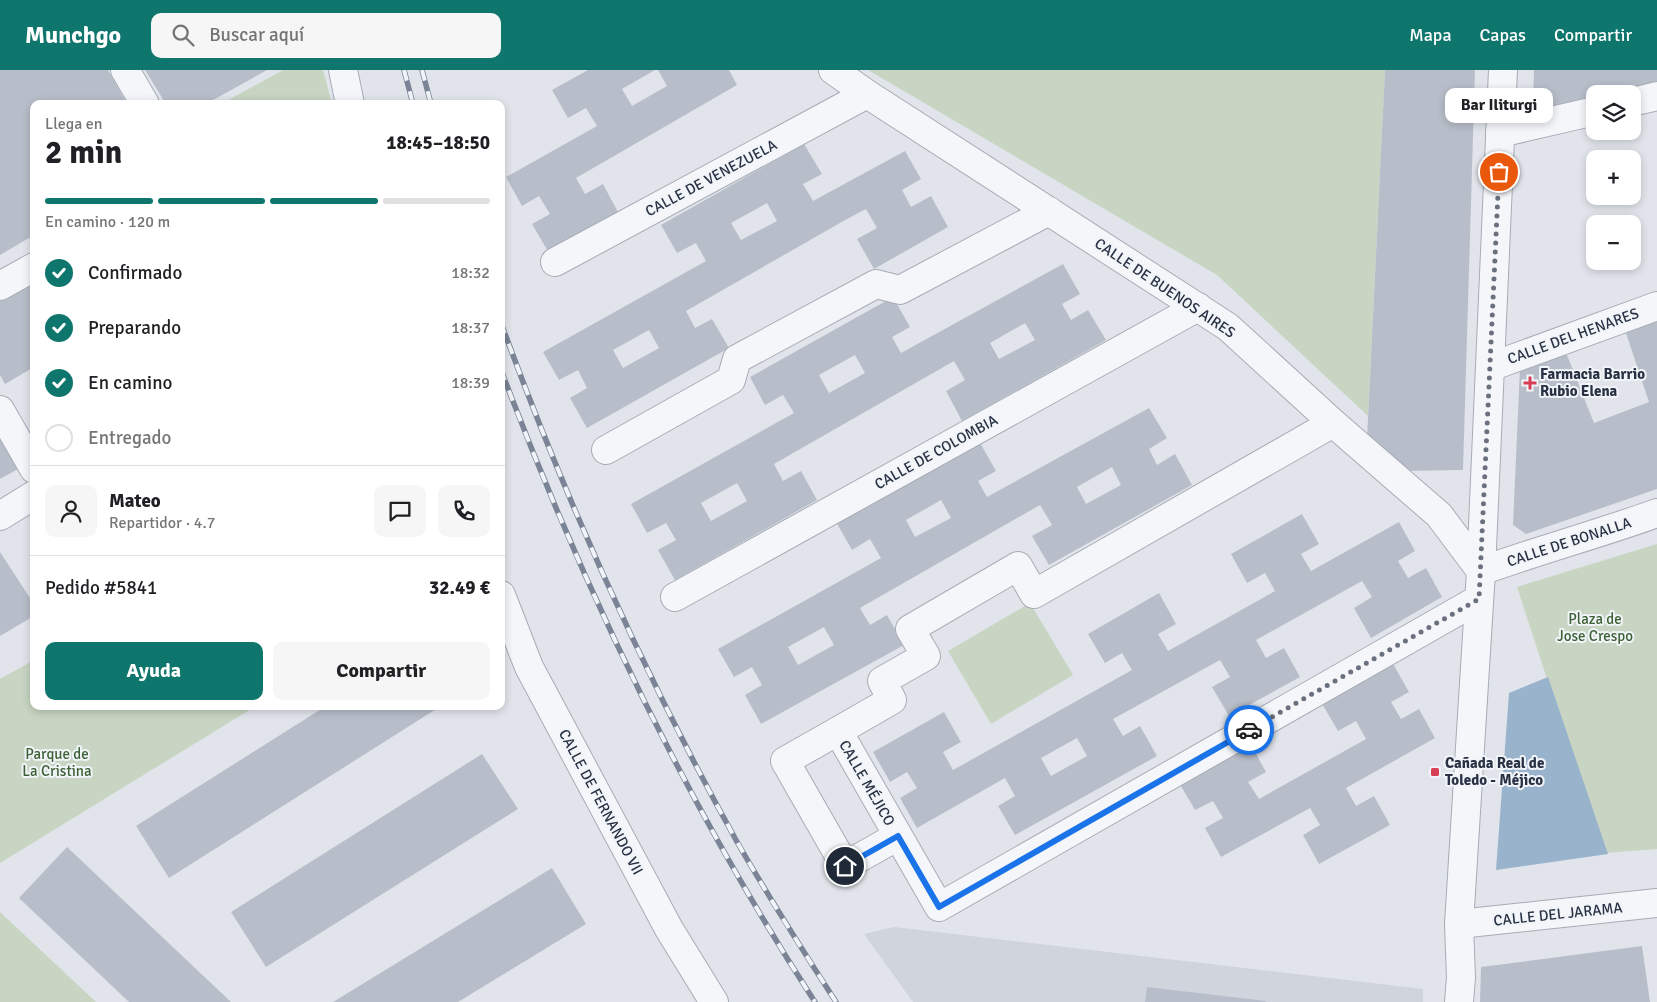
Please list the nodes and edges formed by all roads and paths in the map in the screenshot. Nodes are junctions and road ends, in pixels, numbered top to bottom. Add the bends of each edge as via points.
1 (125, 70) edge
2 (343, 70) edge
3 (833, 70) edge
4 (1503, 70) edge
5 (867, 94) junction
6 (1657, 96) edge
7 (143, 100) edge
8 (349, 100) edge
9 (1641, 100) edge
10 (1586, 113) edge
11 (1500, 133) junction
12 (1049, 210) junction
13 (555, 262) dead end
14 (30, 269) edge
15 (0, 286) edge
16 (1657, 306) edge
17 (1198, 307) junction
18 (1490, 367) junction
19 (0, 410) edge
20 (1333, 422) junction
21 (606, 450) dead end
22 (30, 462) edge
23 (30, 497) edge
24 (1657, 513) edge
25 (0, 516) edge
26 (1481, 571) junction
27 (675, 598) dead end
28 (1479, 599) junction
29 (505, 605) edge
30 (838, 731) junction
31 (898, 836) junction
32 (1657, 903) edge
33 (1459, 924) junction
34 (714, 1002) edge
35 (1459, 1002) edge

1 - 7 street
2 - 8 street
3 - 5 street, CALLE DE BUENOS AIRES
4 - 11 street
5 - 12 street, CALLE DE BUENOS AIRES
5 - 13 street, CALLE DE VENEZUELA
6 - 9 street
10 - 11 street
11 - 18 street
12 - 17 street, CALLE DE BUENOS AIRES
12 - 21 street via 900,290 876,284 737,359 731,380
14 - 15 street
16 - 18 street, CALLE DEL HENARES
17 - 20 street, CALLE DE BUENOS AIRES via 1228,327
17 - 27 street, CALLE DE COLOMBIA
18 - 26 street
19 - 22 street
20 - 26 street, CALLE DE BUENOS AIRES via 1439,515
20 - 30 street via 1034,594 1018,566 910,628 926,656 882,681 892,700
23 - 25 street
24 - 26 street, CALLE DE BONALLA
26 - 28 street
28 - 31 street, CALLE MÉJICO via 939,907
28 - 33 street
29 - 34 street, CALLE DE FERNANDO VII via 529,667 669,929
30 - 31 street, CALLE MÉJICO
30 - 31 street, CALLE MÉJICO via 785,762 845,866
32 - 33 street, CALLE DEL JARAMA
33 - 35 street

